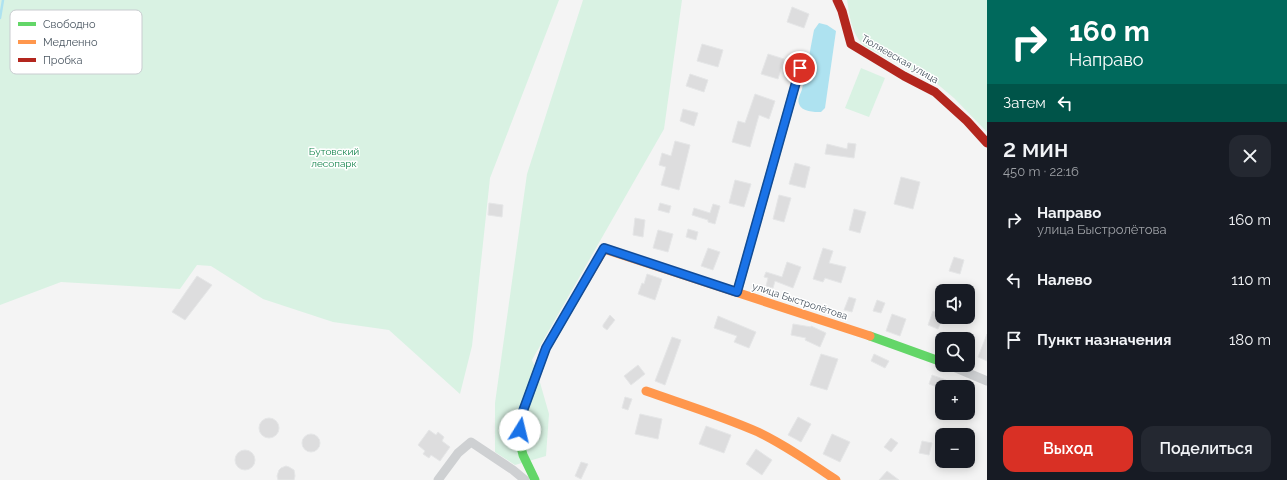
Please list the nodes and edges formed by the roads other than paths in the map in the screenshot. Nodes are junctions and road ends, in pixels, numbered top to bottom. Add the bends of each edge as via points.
1 (837, 0) edge
2 (800, 68) dead end
3 (987, 143) edge
4 (737, 292) junction
5 (935, 359) edge
6 (966, 372) edge
7 (987, 381) edge
8 (646, 391) dead end
9 (438, 480) edge
10 (525, 480) edge
11 (535, 480) edge
12 (836, 480) edge

1 - 3 street, Тюляевская улица via 851,44 935,92
2 - 4 street
4 - 5 street, улица Быстролётова
4 - 11 street, улица Быстролётова via 604,248 546,348 523,411 521,447
6 - 7 street
8 - 12 street via 760,433
9 - 10 street via 458,453 471,442

